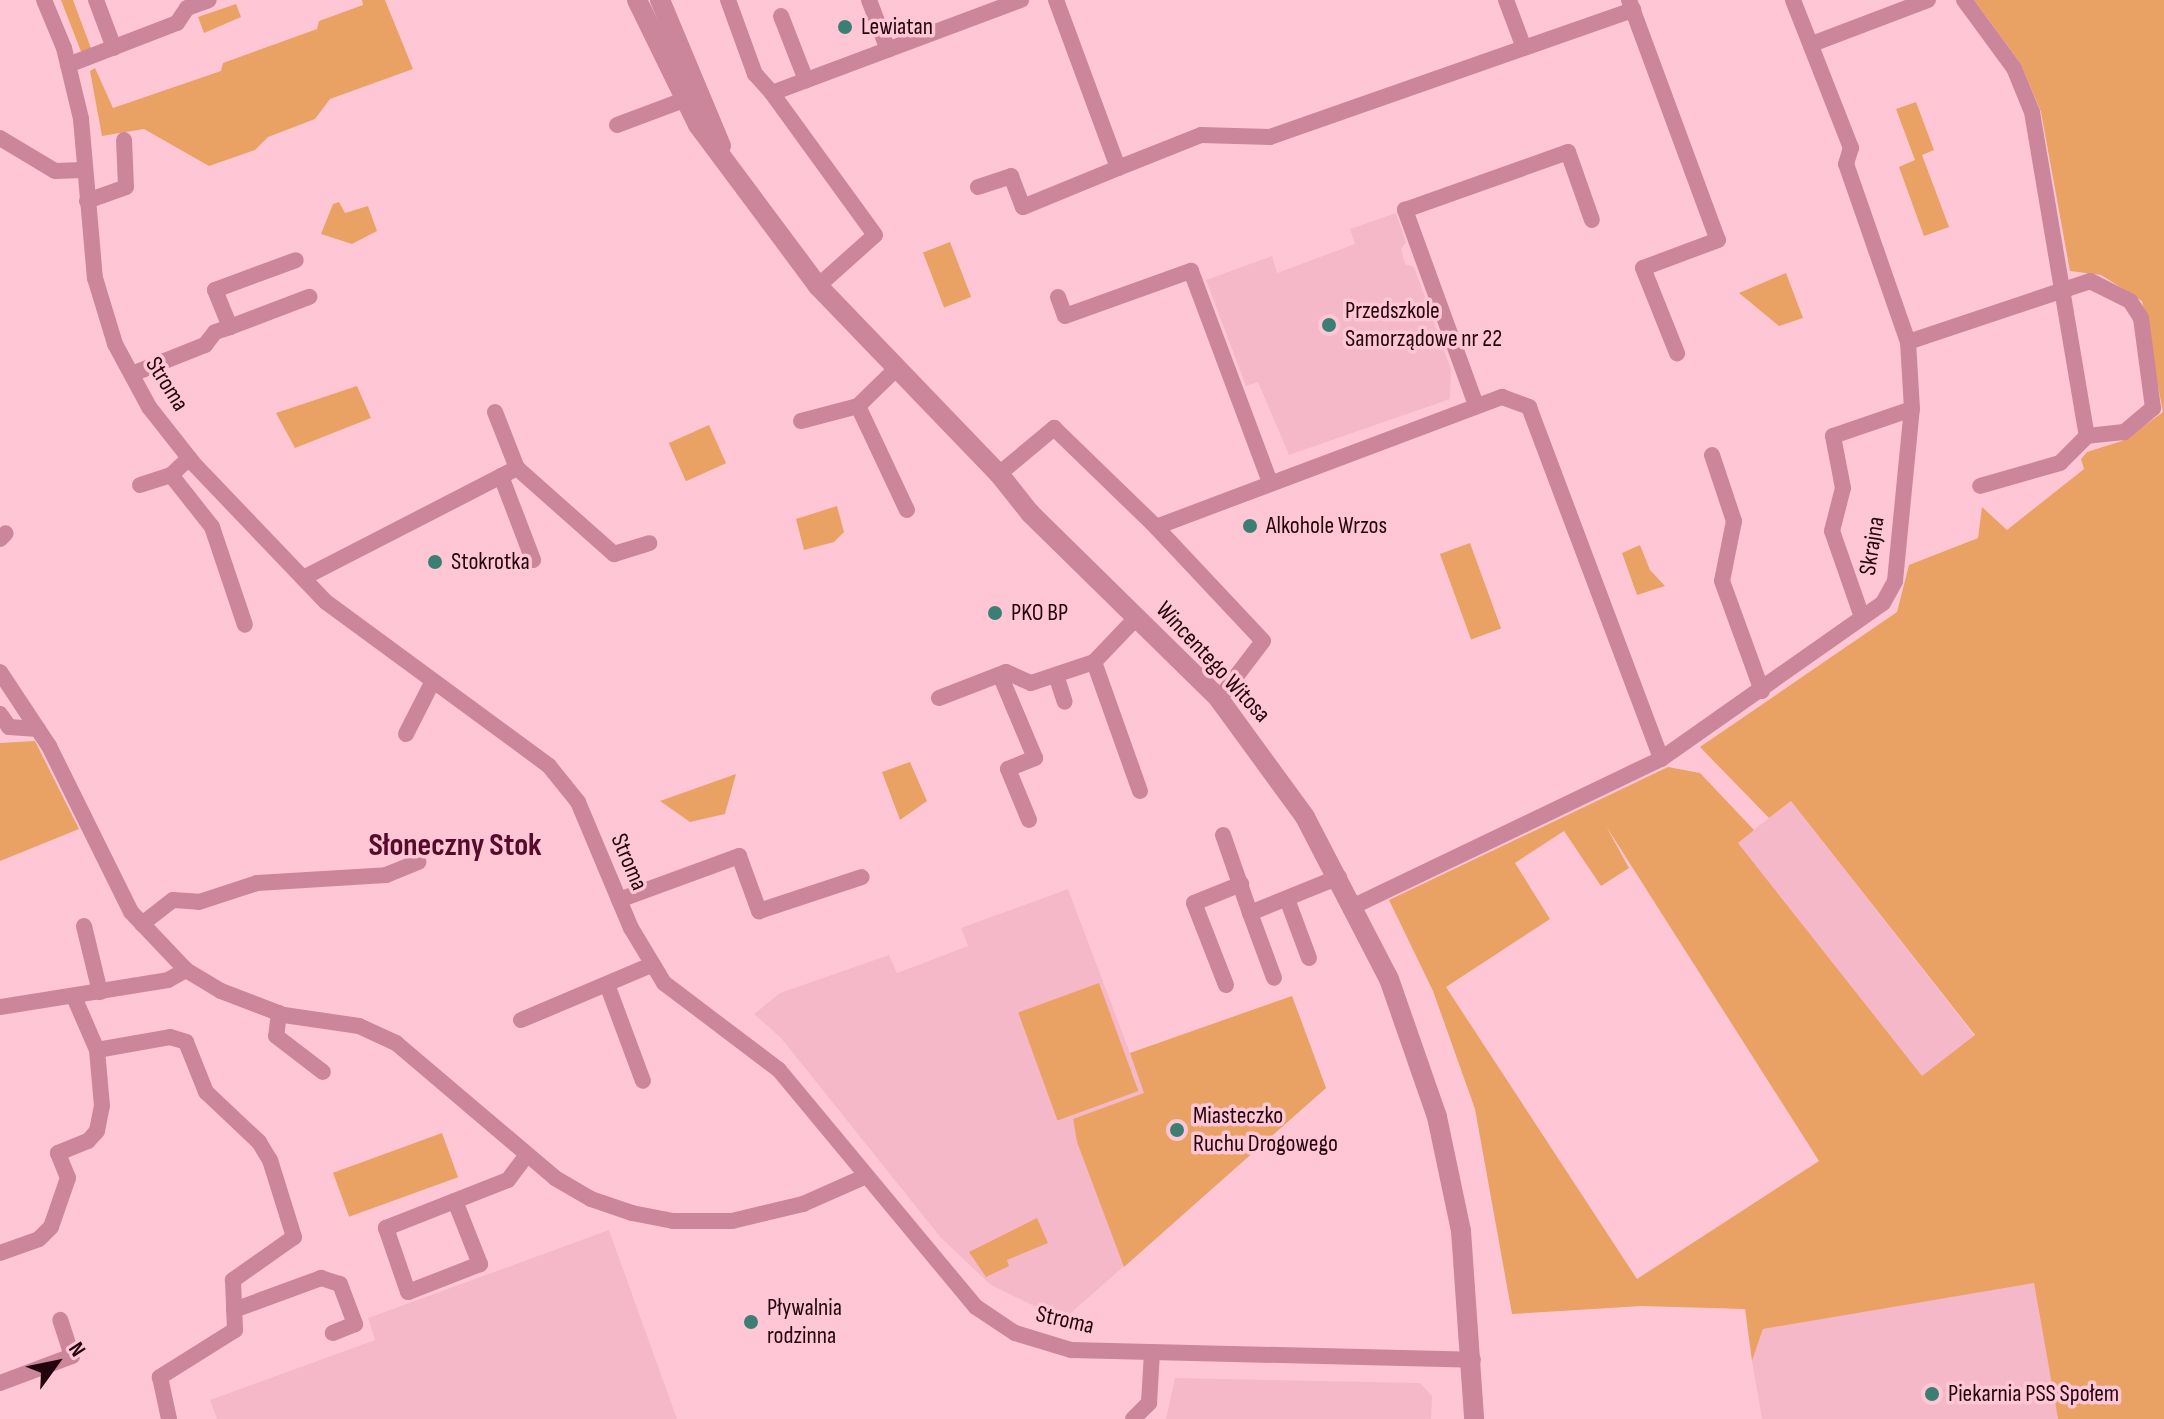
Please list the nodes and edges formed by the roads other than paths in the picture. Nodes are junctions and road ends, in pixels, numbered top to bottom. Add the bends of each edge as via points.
1 (44, 0) edge
2 (96, 0) edge
3 (209, 0) edge
4 (637, 0) edge
5 (660, 0) edge
6 (728, 0) edge
7 (869, 0) edge
8 (1021, 0) edge
9 (1056, 0) edge
10 (1506, 0) edge
11 (1793, 0) edge
12 (1928, 0) edge
13 (1964, 0) edge
14 (999, 4) edge
15 (1631, 5) edge
16 (781, 16) dead end
17 (1812, 44) junction
18 (114, 48) junction
19 (1524, 48) junction
20 (888, 50) junction
21 (68, 65) junction
22 (806, 80) junction
23 (772, 93) junction
24 (692, 97) junction
25 (617, 125) dead end
26 (0, 138) edge
27 (124, 140) dead end
28 (1118, 168) junction
29 (83, 170) junction
30 (978, 187) dead end
31 (87, 201) junction
32 (1592, 220) dead end
33 (296, 260) dead end
34 (818, 286) junction
35 (2063, 287) junction
36 (309, 297) dead end
37 (1058, 297) dead end
38 (230, 327) junction
39 (1908, 342) junction
40 (1677, 353) dead end
41 (897, 368) junction
42 (132, 374) junction
43 (1476, 405) junction
44 (858, 406) junction
45 (1912, 409) junction
46 (495, 412) dead end
47 (801, 421) dead end
48 (2087, 436) junction
49 (1712, 455) dead end
50 (189, 458) junction
51 (517, 468) junction
52 (999, 474) junction
53 (171, 475) junction
54 (501, 476) junction
55 (1270, 482) junction
56 (140, 485) dead end
57 (1980, 486) dead end
58 (907, 510) dead end
59 (1156, 527) junction
60 (649, 543) dead end
61 (533, 560) dead end
62 (303, 578) junction
63 (1862, 617) junction
64 (1136, 618) junction
65 (245, 625) dead end
66 (1094, 662) junction
67 (0, 672) edge
68 (1000, 675) junction
69 (1056, 675) junction
70 (432, 683) junction
71 (1762, 691) junction
72 (939, 698) dead end
73 (1219, 699) junction
74 (1065, 702) dead end
75 (0, 714) edge
76 (38, 729) junction
77 (406, 734) dead end
78 (1661, 759) junction
79 (1140, 791) dead end
80 (1029, 820) dead end
81 (1223, 835) dead end
82 (418, 862) dead end
83 (862, 877) dead end
84 (1339, 877) junction
85 (1241, 884) junction
86 (1287, 899) junction
87 (619, 900) junction
88 (1354, 906) junction
89 (1250, 913) junction
90 (142, 924) junction
91 (84, 926) dead end
92 (1309, 958) dead end
93 (651, 965) junction
94 (186, 970) junction
95 (1274, 978) dead end
96 (1226, 985) dead end
97 (608, 987) junction
98 (100, 992) junction
99 (74, 997) junction
100 (0, 1007) edge
101 (279, 1013) junction
102 (521, 1020) dead end
103 (97, 1050) junction
104 (323, 1072) dead end
105 (643, 1081) dead end
106 (526, 1156) junction
107 (864, 1177) junction
108 (455, 1201) junction
109 (0, 1253) edge
110 (234, 1310) junction
111 (60, 1320) dead end
112 (333, 1333) dead end
113 (1152, 1353) junction
114 (1473, 1360) junction
115 (0, 1383) edge
116 (1138, 1417) edge
117 (169, 1419) edge
118 (1474, 1419) edge

1 - 21 street, Stroma
2 - 18 street
3 - 18 street via 187,8 177,23
4 - 24 street, Wincentego Witosa
5 - 24 street, Wincentego Witosa
6 - 23 street via 755,74
7 - 20 street
8 - 14 street
9 - 28 street
10 - 19 street
11 - 17 street, Skrajna
12 - 17 street
13 - 35 street via 2014,68 2032,112
14 - 20 street
15 - 19 street
15 - 40 street via 1718,240 1643,268
16 - 22 street
17 - 39 street, Skrajna via 1851,148 1846,164
18 - 21 street
19 - 28 street via 1270,137 1201,135
20 - 22 street
21 - 29 street, Stroma via 81,119
22 - 23 street
23 - 34 street via 875,235
24 - 25 street
24 - 34 street, Wincentego Witosa via 725,158
26 - 29 street via 55,171
27 - 31 street via 126,187
28 - 30 street via 1023,207 1011,176
29 - 31 street, Stroma
31 - 42 street, Stroma via 95,278 115,344
32 - 43 street via 1568,152 1405,210
33 - 38 street via 215,290
34 - 41 street, Wincentego Witosa
35 - 39 street
35 - 48 street
35 - 48 street via 2090,281 2130,301 2141,318 2153,408 2124,432
36 - 38 street
37 - 55 street via 1065,316 1191,271
38 - 42 street via 215,332 205,345
39 - 45 street, Skrajna
41 - 44 street
41 - 52 street, Wincentego Witosa
42 - 50 street, Stroma
43 - 55 street
43 - 78 street via 1502,397 1529,407
44 - 47 street
44 - 58 street
45 - 63 street, Skrajna via 1895,581 1883,603
45 - 63 street via 1833,436 1843,488 1832,531
46 - 51 street
48 - 57 street via 2060,463
49 - 71 street via 1734,521 1722,581
50 - 53 street
50 - 62 street, Stroma
51 - 54 street
51 - 60 street via 614,554
52 - 59 street via 1054,428
52 - 64 street, Wincentego Witosa via 1030,513
53 - 56 street
53 - 65 street via 212,527
54 - 61 street
54 - 62 street
55 - 59 street
59 - 73 street via 1263,641
62 - 70 street, Stroma via 337,611
63 - 71 street, Skrajna
64 - 66 street
64 - 73 street, Wincentego Witosa
66 - 69 street
66 - 79 street
67 - 76 street
68 - 69 street via 1031,683
68 - 72 street
68 - 80 street via 1035,758 1008,769
69 - 74 street
70 - 77 street
70 - 87 street, Stroma via 564,782 578,802
71 - 78 street, Skrajna
73 - 84 street, Wincentego Witosa via 1285,786
75 - 76 street via 9,727
76 - 90 street via 109,874
78 - 88 street, Skrajna
81 - 85 street
82 - 90 street via 386,875 257,883 199,902 173,900
83 - 87 street via 759,911 739,856
84 - 86 street
84 - 88 street, Wincentego Witosa
85 - 89 street
85 - 96 street via 1194,903
86 - 89 street
86 - 92 street
87 - 93 street, Stroma
88 - 114 street, Wincentego Witosa via 1395,995 1437,1117 1461,1231
89 - 95 street
90 - 94 street
91 - 98 street
93 - 97 street
93 - 107 street, Stroma via 677,996 779,1070
94 - 98 street via 168,980
94 - 101 street via 221,991
97 - 102 street
97 - 105 street
98 - 99 street
99 - 100 street
99 - 103 street
101 - 104 street via 276,1036
101 - 106 street via 359,1026 396,1043
103 - 109 street via 102,1106 97,1131 88,1141 58,1153 68,1178 51,1227 39,1239
103 - 110 street via 170,1037 186,1042 206,1092 259,1142 270,1160 294,1237 233,1280
106 - 107 street via 591,1199 673,1221 732,1221 775,1213
106 - 108 street via 508,1180
107 - 113 street, Stroma via 960,1292 997,1322 1051,1346
108 - 108 street via 480,1264 408,1292 386,1228
110 - 112 street via 321,1278 340,1284 355,1324
110 - 117 street via 235,1330 160,1377
111 - 115 street via 72,1356
113 - 114 street, Stroma
113 - 116 street via 1149,1403
114 - 118 street, Wincentego Witosa

